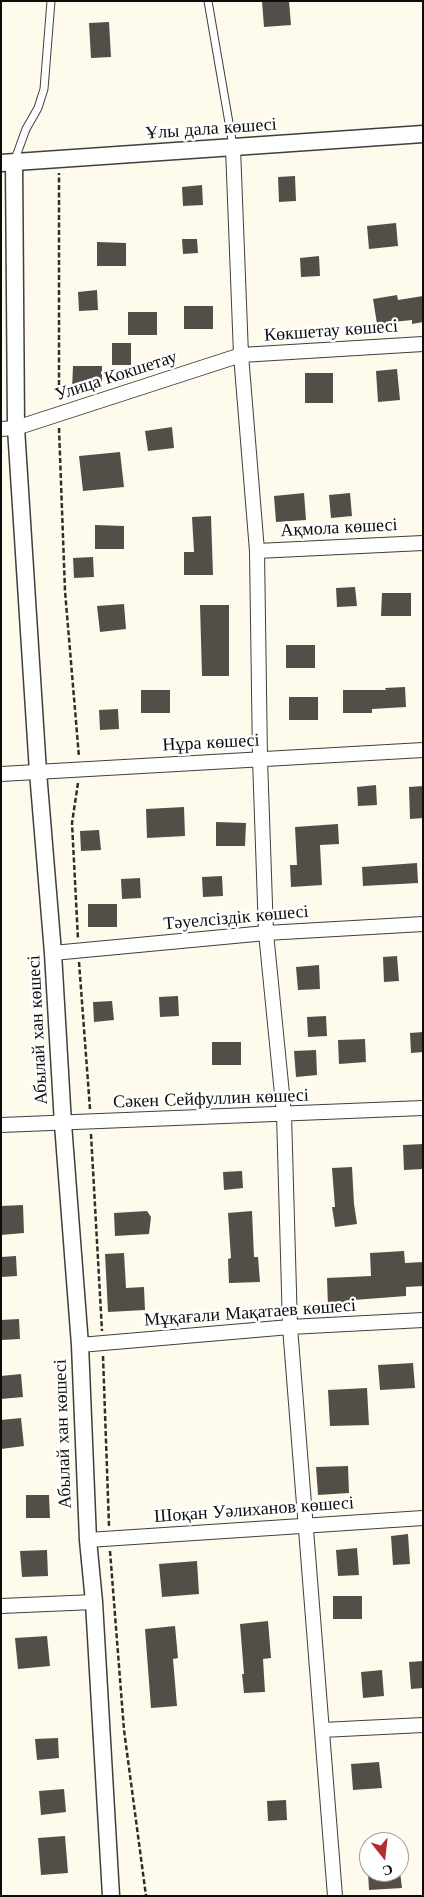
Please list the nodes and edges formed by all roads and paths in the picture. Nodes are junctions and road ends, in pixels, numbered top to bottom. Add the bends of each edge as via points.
1 (51, 1) edge
2 (208, 1) edge
3 (423, 134) edge
4 (233, 148) junction
5 (59, 159) junction
6 (8, 163) edge
7 (423, 344) edge
8 (241, 356) junction
9 (59, 414) junction
10 (9, 429) edge
11 (423, 543) edge
12 (257, 551) junction
13 (423, 750) edge
14 (260, 759) junction
15 (80, 769) junction
16 (38, 772) junction
17 (1, 774) edge
18 (423, 924) edge
19 (266, 934) junction
20 (78, 951) junction
21 (53, 954) junction
22 (423, 1108) edge
23 (284, 1114) junction
24 (91, 1122) junction
25 (63, 1124) junction
26 (1, 1125) edge
27 (423, 1320) edge
28 (290, 1328) junction
29 (102, 1343) junction
30 (80, 1345) junction
31 (423, 1518) edge
32 (306, 1525) junction
33 (110, 1538) junction
34 (88, 1540) junction
35 (94, 1602) junction
36 (1, 1606) edge
37 (423, 1725) edge
38 (322, 1730) junction
39 (111, 1896) edge
40 (146, 1896) edge
41 (335, 1896) edge

1 - 6 lane via 44,89 38,108
2 - 4 lane
3 - 4 street, Ұлы дала көшесі
4 - 5 street, Ұлы дала көшесі
4 - 8 street
5 - 6 street, Ұлы дала көшесі
5 - 9 path
6 - 10 street, Абылай хан көшесі
7 - 8 street, Көкшетау көшесі
8 - 9 street, Улица Кокшетау
8 - 12 street
9 - 10 street, Улица Кокшетау
9 - 15 path via 66,591
10 - 16 street, Абылай хан көшесі
11 - 12 street, Ақмола көшесі
12 - 14 street
13 - 14 street, Нұра көшесі
14 - 15 street, Нұра көшесі
14 - 19 street
15 - 16 street, Нұра көшесі
15 - 20 path via 72,823
16 - 17 street, Нұра көшесі
16 - 21 street, Абылай хан көшесі
18 - 19 street, Тәуелсіздік көшесі
19 - 20 street, Тәуелсіздік көшесі
19 - 23 street
20 - 21 street, Тәуелсіздік көшесі
20 - 24 path
21 - 25 street, Абылай хан көшесі
22 - 23 street, Сәкен Сейфуллин көшесі
23 - 24 street, Сәкен Сейфуллин көшесі
23 - 28 street
24 - 25 street, Сәкен Сейфуллин көшесі
24 - 29 path
25 - 26 street, Сәкен Сейфуллин көшесі
25 - 30 street, Абылай хан көшесі
27 - 28 street, Мұқағали Мақатаев көшесі
28 - 29 street, Мұқағали Мақатаев көшесі
28 - 32 street
29 - 30 street, Мұқағали Мақатаев көшесі
29 - 33 path
30 - 34 street, Абылай хан көшесі
31 - 32 street, Шоқан Уәлиханов көшесі
32 - 33 street, Шоқан Уәлиханов көшесі
32 - 38 street
33 - 34 street, Шоқан Уәлиханов көшесі
33 - 40 path via 124,1730
34 - 35 street, Абылай хан көшесі
35 - 36 street
35 - 39 street, Абылай хан көшесі
37 - 38 street
38 - 41 street

